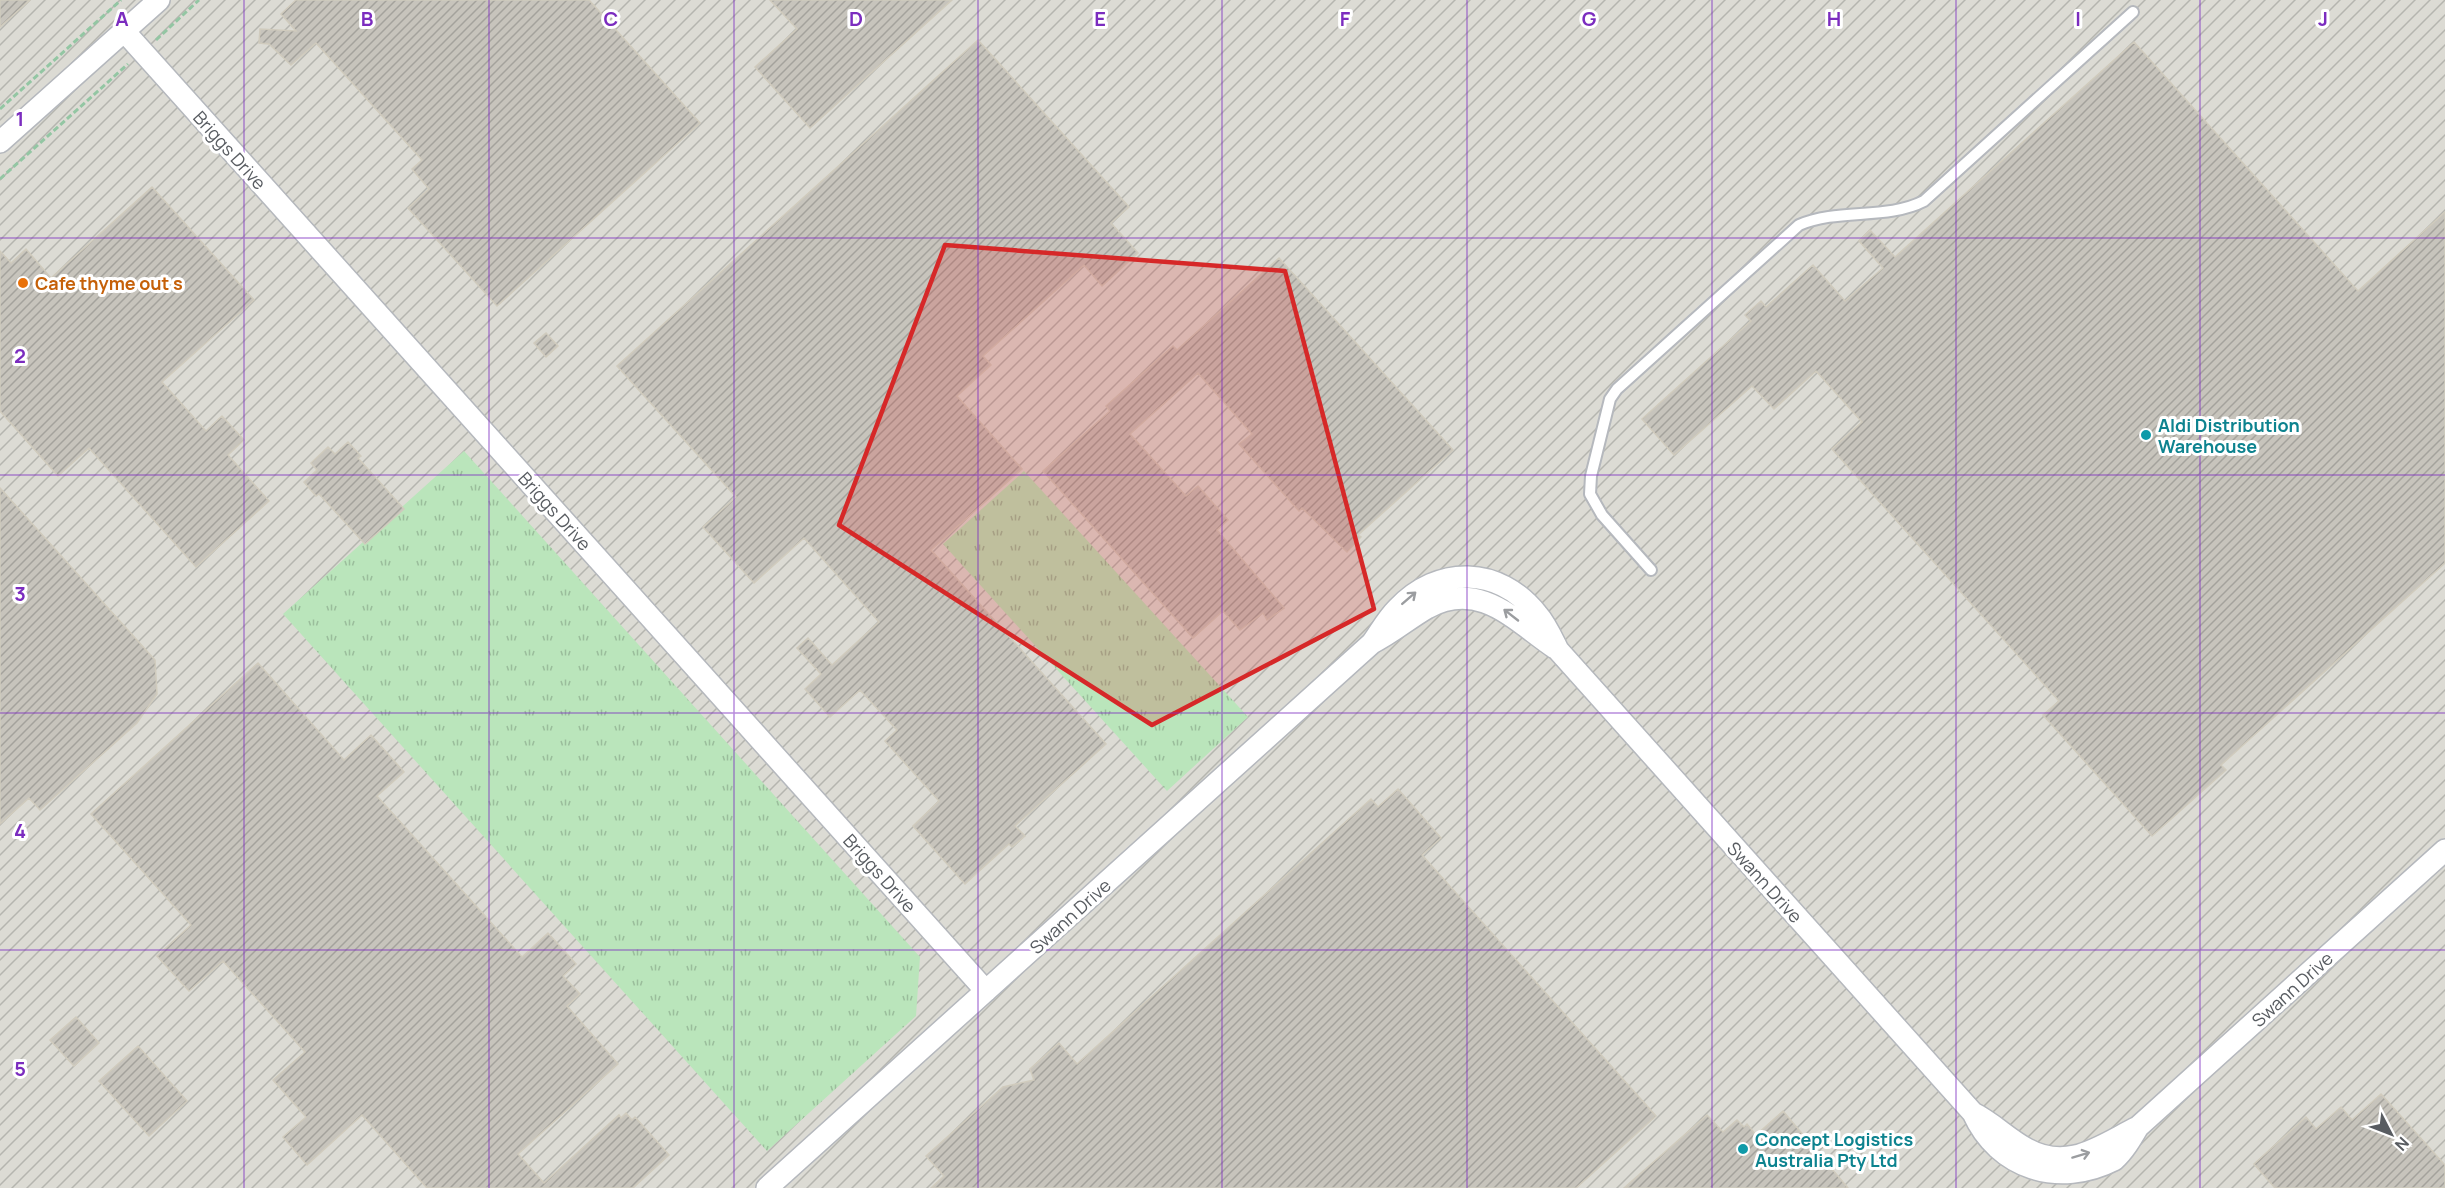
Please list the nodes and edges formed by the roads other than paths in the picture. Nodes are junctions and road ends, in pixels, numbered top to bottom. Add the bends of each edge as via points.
1 (159, 0) edge
2 (2133, 12) dead end
3 (124, 32) junction
4 (0, 142) edge
5 (1651, 570) dead end
6 (2445, 850) edge
7 (986, 991) junction
8 (1973, 1113) junction
9 (2138, 1127) junction
10 (2035, 1153) junction
11 (2056, 1158) junction
12 (2027, 1181) edge
13 (2048, 1185) edge
14 (766, 1188) edge

1 - 3 street
2 - 5 lane via 1924,201 1799,225 1613,394 1591,476 1590,494 1602,515
3 - 4 street
3 - 7 street, Briggs Drive
6 - 9 street, Swann Drive
7 - 8 street, Swann Drive via 1372,643 1396,609 1417,591 1450,577 1472,575 1493,580 1518,594 1539,616 1558,650
7 - 14 street, Swann Drive
8 - 10 street, Swann Drive
8 - 12 street, Swann Drive via 1987,1141
11 -> 9 street, Swann Drive via 2086,1155
9 - 13 street, Swann Drive via 2123,1151 2096,1172
10 - 11 street, Swann Drive
10 - 12 street
11 - 13 street
12 - 13 street, Swann Drive

